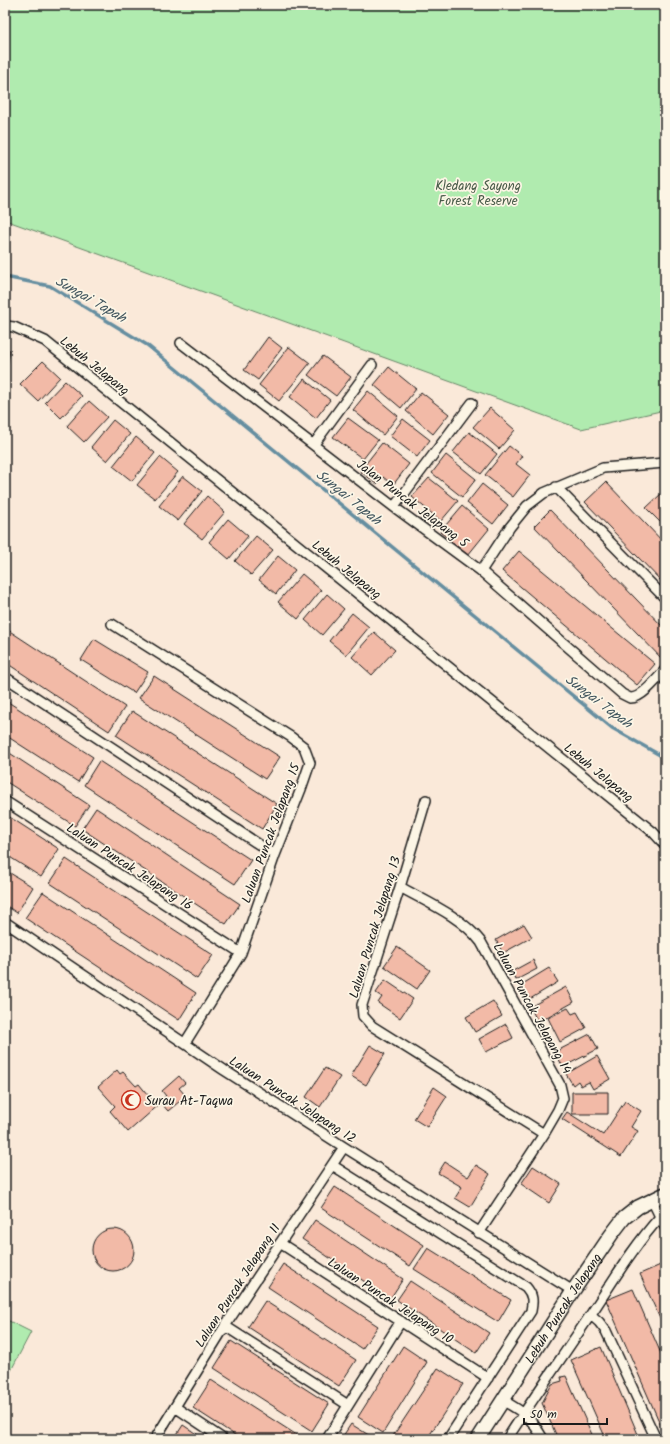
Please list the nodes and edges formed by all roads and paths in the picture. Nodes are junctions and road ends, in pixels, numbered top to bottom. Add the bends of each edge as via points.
1 (5, 326) edge
2 (181, 343) dead end
3 (372, 365) dead end
4 (472, 403) dead end
5 (314, 444) junction
6 (665, 463) edge
7 (556, 487) junction
8 (394, 507) junction
9 (481, 571) junction
10 (665, 598) edge
11 (112, 624) dead end
12 (665, 670) edge
13 (5, 677) edge
14 (426, 800) dead end
15 (5, 801) edge
16 (665, 845) edge
17 (275, 855) junction
18 (400, 887) junction
19 (5, 922) edge
20 (241, 953) junction
21 (185, 1043) junction
22 (544, 1134) junction
23 (344, 1147) junction
24 (332, 1165) junction
25 (665, 1194) edge
26 (652, 1200) junction
27 (660, 1217) junction
28 (665, 1228) edge
29 (479, 1232) junction
30 (280, 1243) junction
31 (573, 1291) junction
32 (591, 1315) junction
33 (401, 1321) junction
34 (226, 1326) junction
35 (488, 1378) junction
36 (502, 1400) junction
37 (348, 1405) junction
38 (174, 1407) junction
39 (524, 1413) junction
40 (155, 1439) edge
41 (223, 1439) edge
42 (327, 1439) edge
43 (448, 1439) edge
44 (478, 1439) edge
45 (507, 1439) edge
46 (543, 1439) edge
47 (656, 1439) edge

1 - 16 street, Lebuh Jelapang via 14,327 45,341 653,832
2 - 5 street, Jalan Puncak Jelapang 5
3 - 5 street
4 - 8 street
5 - 8 street, Jalan Puncak Jelapang 5
6 - 7 street via 603,468
7 - 9 street via 527,506
7 - 10 street
8 - 9 street, Jalan Puncak Jelapang 5
9 - 12 street, Jalan Puncak Jelapang 5 via 622,694 630,698 637,696
11 - 17 street, Laluan Puncak Jelapang 15 via 304,747 310,763
13 - 17 street
14 - 18 street, Laluan Puncak Jelapang 13
15 - 20 street, Laluan Puncak Jelapang 16
17 - 20 street, Laluan Puncak Jelapang 15
18 - 22 street, Laluan Puncak Jelapang 14 via 462,922 481,942 560,1085 563,1098
18 - 22 street, Laluan Puncak Jelapang 13 via 362,1005 363,1016 372,1026
19 - 21 street, Laluan Puncak Jelapang 12
20 - 21 street, Laluan Puncak Jelapang 15
21 - 23 street, Laluan Puncak Jelapang 12
22 - 29 street, Laluan Puncak Jelapang 14
23 - 24 street, Laluan Puncak Jelapang 11
23 - 29 street, Laluan Puncak Jelapang 12
24 - 30 street, Laluan Puncak Jelapang 11
24 - 35 street via 526,1287 532,1294 531,1311
25 - 26 street, Lebuh Puncak Jelapang
26 - 27 street
26 - 31 street, Lebuh Puncak Jelapang via 624,1218
27 - 28 street
27 - 32 street via 638,1243
29 - 31 street, Laluan Puncak Jelapang 12
30 - 33 street, Laluan Puncak Jelapang 10
30 - 34 street, Laluan Puncak Jelapang 11
31 - 36 street, Lebuh Puncak Jelapang
32 - 39 street
32 - 47 street via 609,1338
33 - 35 street, Laluan Puncak Jelapang 10
33 - 37 street
34 - 37 street
34 - 38 street, Laluan Puncak Jelapang 11
35 - 43 street
36 - 39 street
36 - 44 street, Lebuh Puncak Jelapang
37 - 42 street
38 - 40 street, Laluan Puncak Jelapang 11
38 - 41 street
39 - 45 street
39 - 46 street via 535,1424

